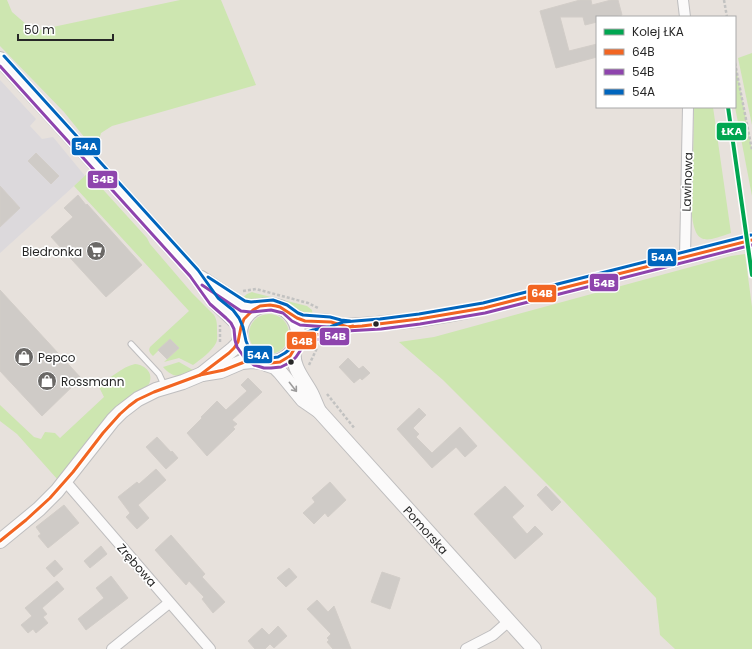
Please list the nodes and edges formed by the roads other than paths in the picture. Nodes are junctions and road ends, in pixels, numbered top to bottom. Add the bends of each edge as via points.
1 (683, 0) edge
2 (685, 16) edge
3 (0, 58) edge
4 (688, 108) edge
5 (752, 240) edge
6 (685, 257) junction
7 (194, 273) junction
8 (259, 306) junction
9 (290, 313) junction
10 (346, 326) junction
11 (240, 334) junction
12 (131, 344) dead end
13 (296, 347) junction
14 (263, 363) junction
15 (202, 374) junction
16 (166, 387) junction
17 (319, 411) junction
18 (65, 481) junction
19 (0, 541) edge
20 (169, 603) junction
21 (509, 621) junction
22 (112, 649) edge
23 (210, 649) edge
24 (466, 649) edge
25 (534, 649) edge

1 - 2 street
3 - 7 street
4 - 6 street, Lawinowa
5 - 6 street
6 - 10 street via 484,308 416,320
7 - 8 street via 243,306
7 - 11 street via 214,300 237,323
8 - 9 street via 272,305
8 - 11 street via 244,319
9 - 10 street via 301,320
9 - 13 street via 297,325 299,338
10 - 13 street via 304,338
11 - 14 street via 244,350 254,360
11 - 15 street via 238,344
12 - 16 lane via 159,374
13 - 14 street via 290,355 279,362
13 - 17 street, Pomorska via 294,359 297,371
14 - 15 street via 242,362 221,372
14 -> 17 street, Pomorska via 275,367 302,400
15 - 16 street
16 - 18 street via 147,394 121,412
17 - 21 street, Pomorska
18 - 19 street via 39,509
18 - 20 street, Zrębowa
20 - 22 street
20 - 23 street, Zrębowa
21 - 24 street via 487,638
21 - 25 street, Pomorska

